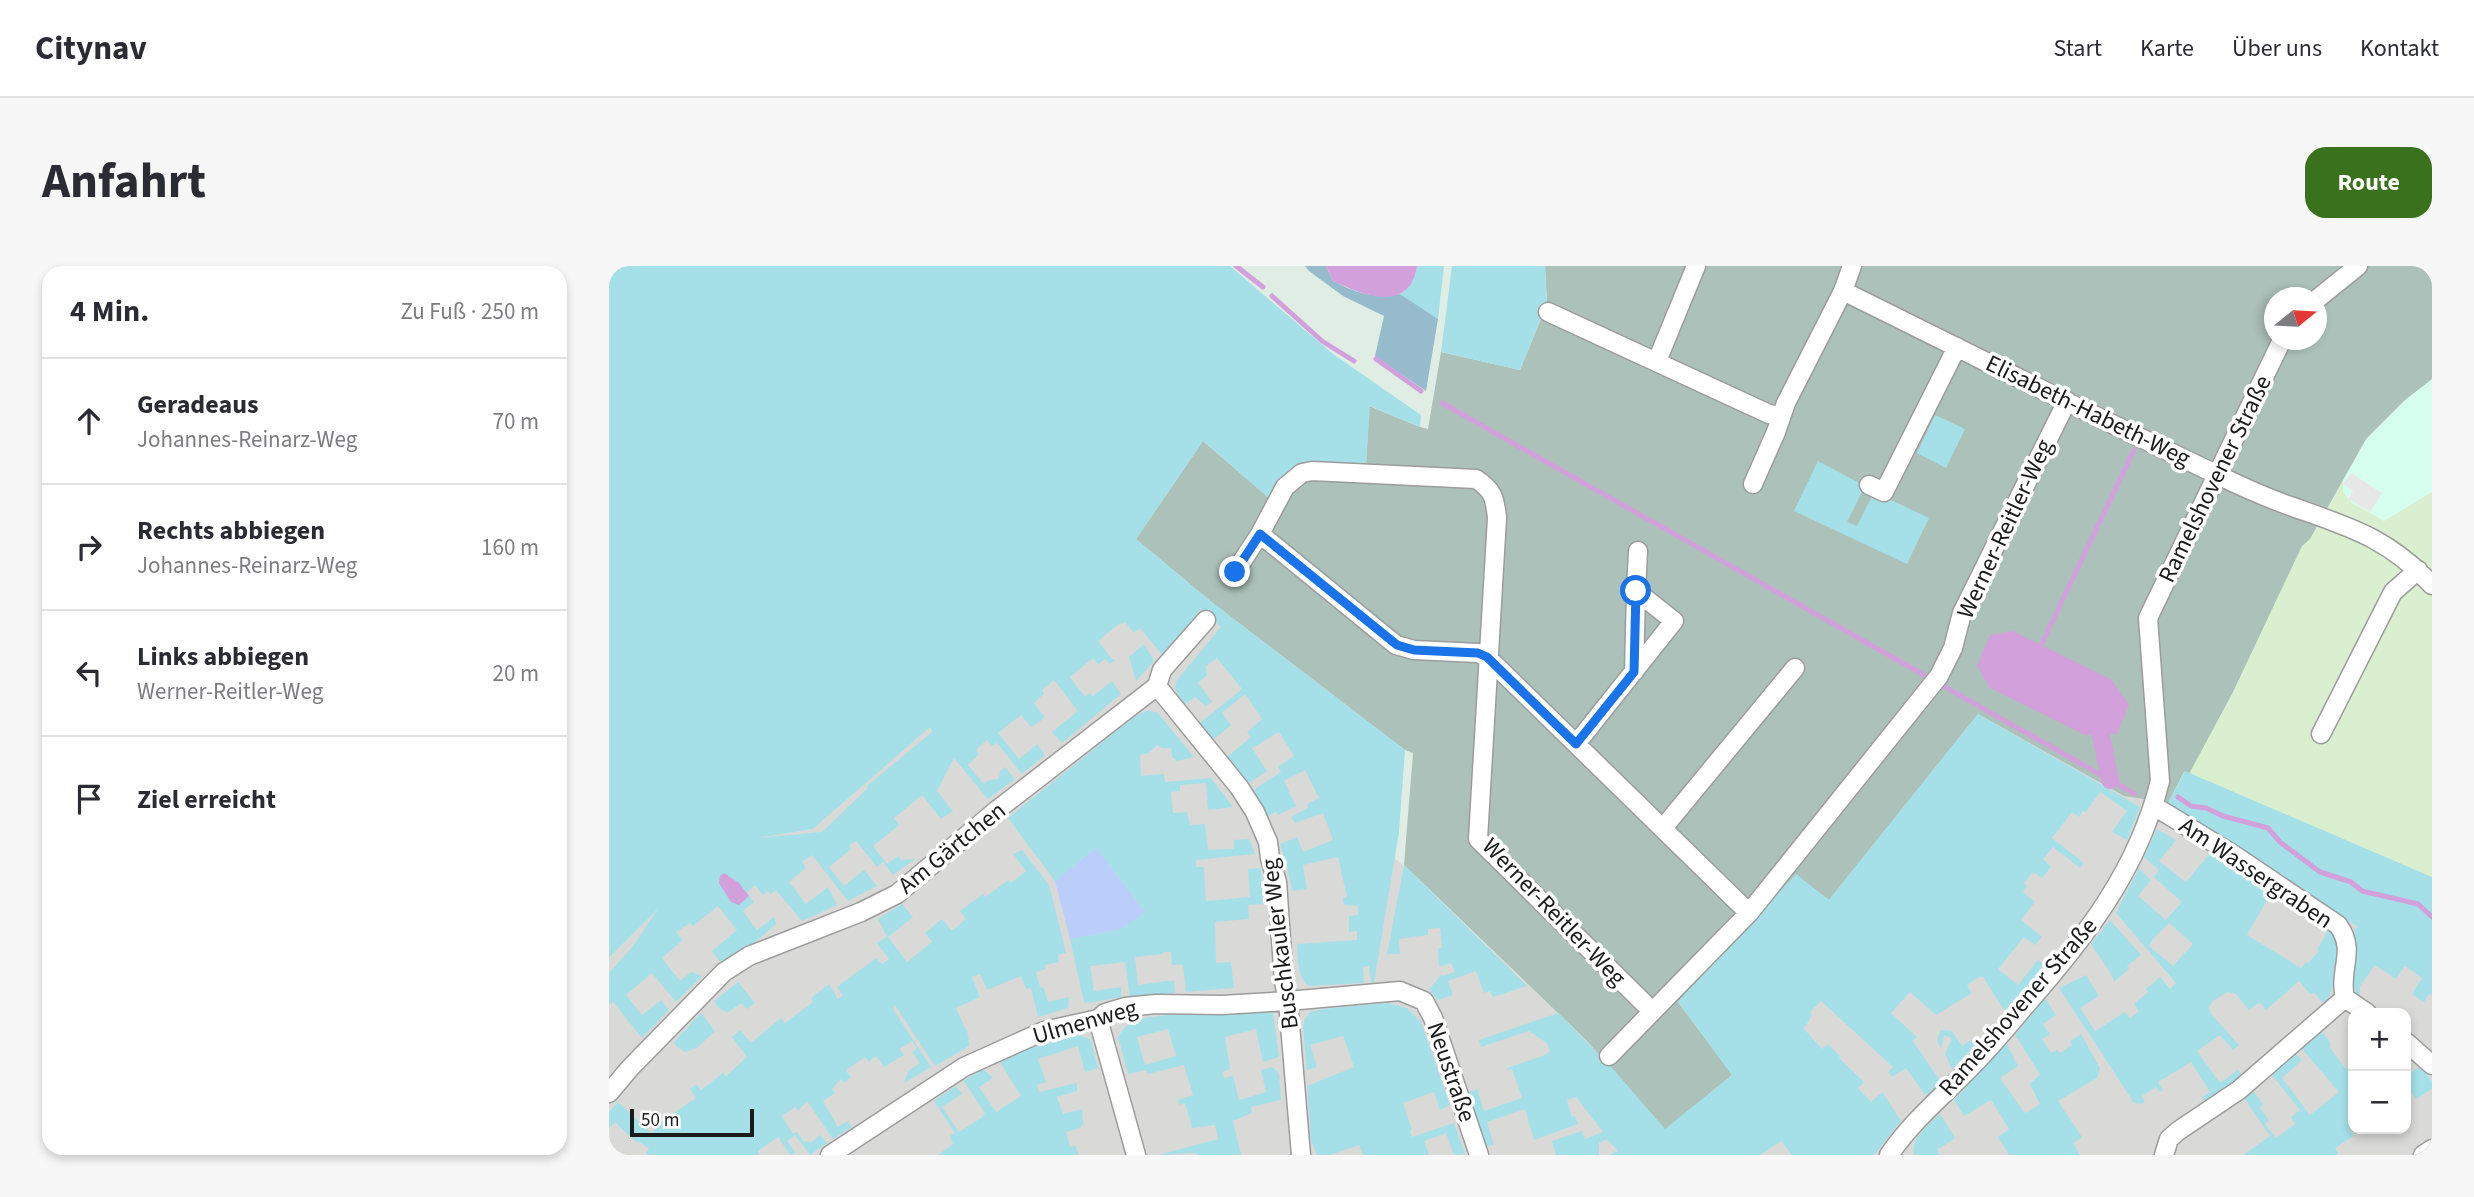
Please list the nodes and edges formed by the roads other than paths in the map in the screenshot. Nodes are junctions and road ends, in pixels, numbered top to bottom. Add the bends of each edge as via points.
1 (1696, 266) edge
2 (1852, 266) edge
3 (2358, 266) edge
4 (2327, 290) edge
5 (1843, 291) junction
6 (1548, 312) dead end
7 (1957, 347) junction
8 (2277, 350) edge
9 (1657, 361) junction
10 (2067, 401) junction
11 (1781, 416) junction
12 (2218, 475) junction
13 (1753, 484) dead end
14 (1869, 485) dead end
15 (1260, 534) junction
16 (1638, 551) dead end
17 (2418, 570) junction
18 (1235, 572) dead end
19 (2432, 585) edge
20 (1636, 591) junction
21 (1206, 620) dead end
22 (1487, 657) junction
23 (1795, 668) dead end
24 (1634, 672) junction
25 (1157, 686) junction
26 (2321, 734) dead end
27 (1576, 744) junction
28 (2154, 806) junction
29 (1663, 828) junction
30 (1749, 914) junction
31 (1413, 995) joint
32 (2345, 998) junction
33 (1289, 1001) junction
34 (2360, 1008) edge
35 (1652, 1011) junction
36 (1098, 1019) junction
37 (2411, 1046) edge
38 (1609, 1056) dead end
39 (2432, 1065) edge
40 (609, 1093) edge
41 (2432, 1149) edge
42 (831, 1155) edge
43 (1136, 1155) edge
44 (1301, 1155) edge
45 (1479, 1155) edge
46 (1889, 1155) edge
47 (2164, 1155) edge
48 (2423, 1155) edge

1 - 9 street
2 - 5 street
3 - 4 street
5 - 7 street, Elisabeth-Habeth-Weg
5 - 11 street
6 - 9 street
7 - 10 street, Elisabeth-Habeth-Weg
7 - 14 street, Elisabeth-Habeth-Weg via 1884,492
8 - 12 street, Ramelshovener Straße
9 - 11 street
10 - 12 street, Elisabeth-Habeth-Weg
10 - 30 street, Werner-Reitler-Weg via 1962,613 1953,648 1939,676
11 - 13 street
12 - 17 street, Elisabeth-Habeth-Weg via 2341,523 2399,554
12 - 28 street, Ramelshovener Straße via 2148,618 2160,781
15 - 18 street, Werner-Reitler-Weg
15 - 22 street via 1397,645
15 - 22 street, Werner-Reitler-Weg via 1285,487 1302,473 1476,479 1495,499 1497,518
16 - 20 street
17 - 19 street, Elisabeth-Habeth-Weg
17 - 26 street via 2393,592
20 - 24 street
20 - 24 street via 1674,621
21 - 25 street, Am Gärtchen via 1161,670
22 - 27 street
22 - 35 street, Werner-Reitler-Weg via 1478,839
23 - 29 street
24 - 27 street
25 - 33 street, Buschkauler Weg via 1239,787 1268,842 1277,882
25 - 40 street, Am Gärtchen via 897,894 749,956 724,972
27 - 29 street
28 - 32 street, Am Wassergraben via 2338,925 2348,948
28 - 46 street, Ramelshovener Straße via 2114,892 2090,929
29 - 30 street
30 - 35 street, Werner-Reitler-Weg
31 - 33 street, Ulmenweg via 1399,991
31 - 45 street, Neustraße via 1424,1001 1433,1018
32 - 34 street
32 - 47 street via 2239,1090 2178,1131 2169,1139
33 - 36 street, Ulmenweg via 1156,1004 1125,1007
33 - 44 street, Buschkauler Weg
35 - 38 street, Werner-Reitler-Weg
36 - 42 street, Ulmenweg via 1044,1031 964,1066
36 - 43 street
37 - 39 street
41 - 48 street

